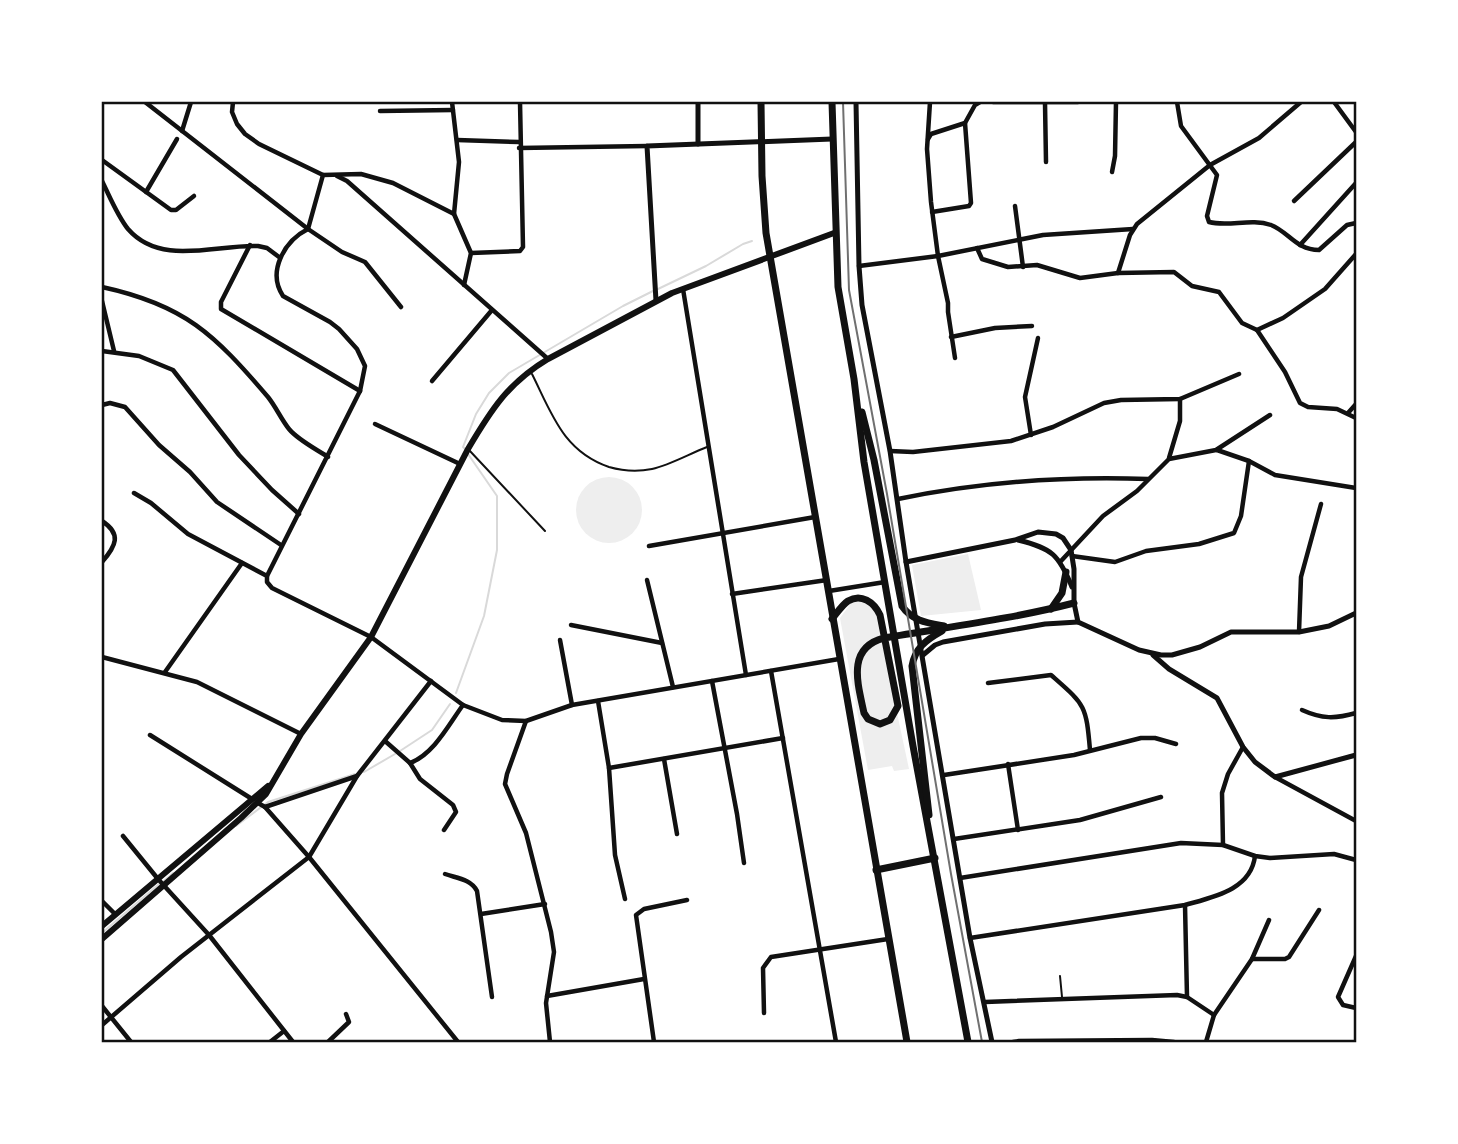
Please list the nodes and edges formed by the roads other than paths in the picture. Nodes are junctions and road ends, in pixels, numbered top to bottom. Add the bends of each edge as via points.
1 (145, 102) edge
2 (191, 102) edge
3 (233, 102) edge
4 (452, 102) edge
5 (520, 102) edge
6 (698, 102) edge
7 (761, 102) edge
8 (832, 102) edge
9 (856, 102) edge
10 (930, 102) edge
11 (981, 102) edge
12 (993, 102) edge
13 (1078, 102) edge
14 (1116, 102) edge
15 (1177, 102) edge
16 (1301, 102) edge
17 (1334, 102) edge
18 (1045, 103) edge
19 (453, 110) junction
20 (380, 111) dead end
21 (965, 123) junction
22 (182, 131) junction
23 (1356, 132) edge
24 (177, 139) dead end
25 (832, 139) junction
26 (927, 140) junction
27 (457, 141) junction
28 (762, 142) junction
29 (1356, 142) edge
30 (698, 144) junction
31 (519, 145) junction
32 (647, 146) junction
33 (102, 160) edge
34 (1046, 162) dead end
35 (1210, 165) junction
36 (1112, 172) dead end
37 (323, 175) junction
38 (334, 176) junction
39 (102, 181) edge
40 (1356, 183) edge
41 (146, 192) junction
42 (194, 196) dead end
43 (1294, 201) dead end
44 (1016, 206) dead end
45 (932, 212) junction
46 (454, 214) junction
47 (1356, 223) edge
48 (308, 229) junction
49 (1133, 229) junction
50 (834, 233) junction
51 (1020, 240) junction
52 (1300, 245) junction
53 (250, 246) junction
54 (977, 248) junction
55 (471, 253) junction
56 (1356, 254) edge
57 (770, 256) junction
58 (938, 256) junction
59 (279, 257) junction
60 (859, 266) junction
61 (1023, 267) junction
62 (1118, 273) junction
63 (464, 285) junction
64 (102, 287) edge
65 (683, 288) junction
66 (102, 301) edge
67 (656, 301) junction
68 (401, 307) dead end
69 (492, 310) junction
70 (1032, 326) dead end
71 (1257, 330) junction
72 (951, 337) junction
73 (1038, 338) dead end
74 (102, 351) edge
75 (114, 351) junction
76 (955, 358) dead end
77 (548, 359) junction
78 (530, 370) junction
79 (1239, 374) dead end
80 (854, 379) junction
81 (432, 381) dead end
82 (359, 391) junction
83 (1180, 399) junction
84 (1356, 404) edge
85 (102, 405) edge
86 (1348, 413) junction
87 (1270, 415) dead end
88 (1356, 418) edge
89 (375, 424) dead end
90 (1031, 435) junction
91 (708, 447) junction
92 (468, 449) junction
93 (1216, 450) junction
94 (890, 451) junction
95 (328, 457) junction
96 (1169, 459) junction
97 (1249, 461) junction
98 (460, 464) junction
99 (1149, 479) junction
100 (1356, 488) edge
101 (134, 493) dead end
102 (898, 499) junction
103 (1321, 504) dead end
104 (299, 513) junction
105 (816, 516) junction
106 (102, 521) edge
107 (545, 531) dead end
108 (1047, 532) junction
109 (723, 533) junction
110 (1015, 540) junction
111 (281, 545) junction
112 (1040, 545) junction
113 (649, 546) dead end
114 (1071, 553) junction
115 (1061, 561) junction
116 (102, 562) edge
117 (906, 562) junction
118 (242, 563) junction
119 (1066, 572) junction
120 (267, 576) junction
121 (648, 580) dead end
122 (827, 580) junction
123 (885, 582) junction
124 (1073, 590) junction
125 (829, 591) junction
126 (732, 594) junction
127 (1074, 603) junction
128 (1047, 610) junction
129 (1356, 613) edge
130 (832, 619) junction
131 (1078, 622) junction
132 (571, 625) dead end
133 (948, 627) junction
134 (1299, 632) junction
135 (371, 637) junction
136 (560, 640) dead end
137 (662, 643) junction
138 (1150, 653) junction
139 (923, 655) junction
140 (102, 657) edge
141 (839, 659) junction
142 (771, 671) junction
143 (165, 672) junction
144 (746, 675) junction
145 (431, 681) junction
146 (712, 681) junction
147 (988, 683) dead end
148 (673, 687) junction
149 (598, 701) junction
150 (463, 705) junction
151 (572, 705) junction
152 (1302, 710) dead end
153 (1356, 713) edge
154 (526, 721) junction
155 (301, 734) junction
156 (150, 735) dead end
157 (783, 738) junction
158 (386, 741) junction
159 (1176, 744) dead end
160 (1243, 747) junction
161 (725, 748) junction
162 (1090, 750) junction
163 (1356, 755) edge
164 (664, 759) junction
165 (410, 763) junction
166 (1008, 764) junction
167 (609, 768) junction
168 (944, 775) junction
169 (357, 776) junction
170 (1275, 777) junction
171 (1161, 797) dead end
172 (254, 804) junction
173 (1356, 821) edge
174 (928, 828) junction
175 (444, 830) dead end
176 (1018, 830) junction
177 (677, 834) dead end
178 (123, 836) dead end
179 (954, 839) junction
180 (1223, 845) junction
181 (192, 855) junction
182 (1255, 856) junction
183 (309, 857) junction
184 (935, 858) junction
185 (1356, 860) edge
186 (744, 863) dead end
187 (876, 870) junction
188 (445, 874) dead end
189 (961, 878) junction
190 (158, 879) junction
191 (163, 884) junction
192 (625, 899) dead end
193 (687, 900) dead end
194 (102, 901) edge
195 (545, 904) junction
196 (1185, 905) junction
197 (1319, 910) dead end
198 (115, 914) junction
199 (481, 914) junction
200 (1269, 920) dead end
201 (102, 926) edge
202 (209, 936) junction
203 (970, 938) junction
204 (102, 939) edge
205 (889, 939) junction
206 (820, 950) junction
207 (1356, 956) edge
208 (1252, 959) junction
209 (1060, 976) dead end
210 (645, 979) junction
211 (547, 996) junction
212 (492, 997) dead end
213 (1187, 997) junction
214 (1062, 999) junction
215 (985, 1002) junction
216 (102, 1006) edge
217 (1356, 1008) edge
218 (764, 1013) dead end
219 (346, 1014) dead end
220 (1214, 1015) junction
221 (111, 1017) junction
222 (102, 1025) edge
223 (284, 1031) junction
224 (131, 1042) edge
225 (270, 1042) edge
226 (293, 1042) edge
227 (328, 1042) edge
228 (458, 1042) edge
229 (550, 1042) edge
230 (654, 1042) edge
231 (836, 1042) edge
232 (907, 1042) edge
233 (968, 1042) edge
234 (992, 1042) edge
235 (1013, 1042) edge
236 (1174, 1042) edge
237 (1206, 1042) edge

1 - 22 street
2 - 22 street
3 - 37 street via 232,113 245,134
4 - 19 street
5 - 31 street
6 - 30 street
7 - 28 highway
8 - 25 highway
9 - 60 street
10 - 26 street
11 - 21 street
12 - 18 street
13 - 18 street
14 - 36 street
15 - 35 street via 1181,126
16 - 35 street via 1259,138
17 - 23 street
18 - 34 street
19 - 20 street
19 - 27 street
21 - 26 street via 930,134
21 - 45 street via 971,203
22 - 48 street
24 - 41 street
25 - 28 street
25 - 50 highway
26 - 45 street
27 - 31 street
27 - 46 street
28 - 30 street
28 - 57 highway
29 - 43 street
30 - 32 street
31 - 32 street
31 - 55 street via 522,250
32 - 67 street
33 - 41 street
35 - 49 street
35 - 52 street via 1217,175 1208,221 1272,225
37 - 38 street
37 - 48 street
38 - 46 street via 378,177
38 - 63 street via 347,181
39 - 53 street via 129,229 156,248 194,251
40 - 52 street
41 - 42 street via 174,211
44 - 51 street
45 - 58 street
46 - 55 street
47 - 52 street via 1347,225 1319,250
48 - 59 street
48 - 68 street via 365,262
49 - 51 street
49 - 62 street
50 - 57 main road
50 - 80 highway via 838,288
51 - 54 street
51 - 61 street
53 - 59 street via 267,248
53 - 82 street via 221,309
54 - 58 street
54 - 61 street via 982,259
55 - 63 street
56 - 71 street via 1325,289
57 - 65 main road
57 - 105 highway
58 - 60 street
58 - 72 street
59 - 82 street via 277,282 284,296 330,322 357,349 365,366
60 - 94 street via 865,328
61 - 62 street via 1037,265 1080,278
62 - 71 street via 1174,272 1192,286 1219,292 1242,323
63 - 69 street
64 - 95 street via 150,299 199,326 270,400 290,431
65 - 67 main road
65 - 91 street
66 - 75 street
67 - 77 main road
69 - 77 street
69 - 81 street
70 - 72 street
71 - 86 street via 1300,403
72 - 76 street
73 - 90 street via 1025,397
74 - 75 street
75 - 104 street via 173,370 239,456
77 - 78 main road
78 - 91 lane via 559,429 574,448 595,462 620,470 655,469
78 - 92 main road via 505,393
79 - 83 street
80 - 123 highway
80 - 133 highway via 902,606 919,621
82 - 95 street
83 - 90 street via 1104,403
83 - 96 street via 1180,421
84 - 86 street
85 - 111 street via 125,407 217,502
86 - 88 street
87 - 93 street
89 - 98 street
90 - 94 street via 988,445
91 - 109 street
92 - 98 main road
92 - 107 lane
93 - 96 street
93 - 97 street
94 - 102 street
95 - 104 street
96 - 99 street
97 - 100 street via 1290,478
97 - 114 street via 1234,533 1115,562
98 - 135 main road
99 - 102 street via 1066,478 956,487
99 - 114 street via 1103,516
101 - 118 street via 188,534
102 - 117 street
103 - 134 street via 1301,577
104 - 111 street
105 - 109 street
105 - 122 highway
106 - 116 street via 114,532 114,542
108 - 110 street
108 - 112 street
108 - 114 street via 1063,538
109 - 113 street
109 - 126 street
110 - 112 street
110 - 117 street
111 - 120 street
112 - 115 street
114 - 115 street
114 - 124 street
115 - 119 street
117 - 139 street
118 - 120 street
118 - 143 street
119 - 124 street
119 - 128 highway via 1062,593
120 - 135 street via 272,588
121 - 137 street
122 - 125 highway
122 - 126 street
123 - 125 street
123 - 174 highway
124 - 127 street
125 - 130 highway
126 - 144 street
127 - 128 highway
127 - 131 street
128 - 133 highway
129 - 134 street via 1329,626
130 - 133 highway via 854,599 868,600 877,608 898,706 886,723 873,722 864,713 857,672 860,655 874,640 884,638
130 - 141 highway
131 - 138 street
131 - 139 street via 943,642
132 - 137 street
133 - 174 highway via 925,641 913,659
134 - 138 street via 1235,631 1180,653
135 - 145 street
135 - 155 main road
136 - 151 street
137 - 148 street
138 - 160 street via 1217,698
139 - 168 street
140 - 143 street
141 - 142 street
141 - 187 highway
142 - 144 street
142 - 157 street
143 - 155 street via 197,682
144 - 146 street
145 - 150 street
145 - 158 street
146 - 148 street
146 - 161 street
147 - 162 street via 1051,675 1082,705
148 - 149 street
149 - 151 street
149 - 167 street
150 - 154 street via 502,720
150 - 165 street via 428,752
151 - 154 street
152 - 153 street via 1332,719
154 - 195 street via 505,784 526,833
155 - 172 main road
156 - 172 street
157 - 161 street
157 - 206 street
158 - 165 street
158 - 169 street
159 - 162 street via 1141,738
160 - 170 street
160 - 180 street via 1222,793
161 - 164 street
161 - 186 street
162 - 166 street
163 - 170 street
164 - 167 street
164 - 177 street
165 - 175 street via 416,775 456,809
166 - 168 street
166 - 176 street
167 - 192 street via 615,855
168 - 179 street
169 - 172 street
169 - 183 street
170 - 173 street
171 - 176 street via 1090,818
172 - 181 main road
172 - 183 street
174 - 184 highway
176 - 179 street
178 - 190 street
179 - 189 street
180 - 182 street
180 - 189 street via 1181,843
181 - 190 main road
181 - 191 main road
182 - 185 street via 1334,854
182 - 196 street via 1246,880
183 - 202 street
183 - 228 street
184 - 187 highway
184 - 233 highway
187 - 205 highway
188 - 199 street via 474,886
189 - 203 street
190 - 191 street
190 - 198 main road
191 - 202 street
191 - 204 main road
193 - 210 street via 636,915
194 - 198 street
195 - 199 street
195 - 211 street via 554,952
196 - 203 street
196 - 213 street
197 - 208 street via 1289,957
198 - 201 main road
199 - 212 street
200 - 208 street
202 - 221 street
202 - 223 street
203 - 215 street
205 - 206 street
205 - 232 highway
206 - 218 street via 766,961
206 - 231 street
207 - 217 street via 1338,1000
208 - 220 street
209 - 214 lane
210 - 211 street
210 - 230 street
211 - 229 street
213 - 214 street
213 - 220 street
214 - 215 street
215 - 234 street
216 - 221 street
219 - 227 street via 349,1022
220 - 237 street
221 - 222 street
221 - 224 street
223 - 225 street
223 - 226 street
235 - 236 street

